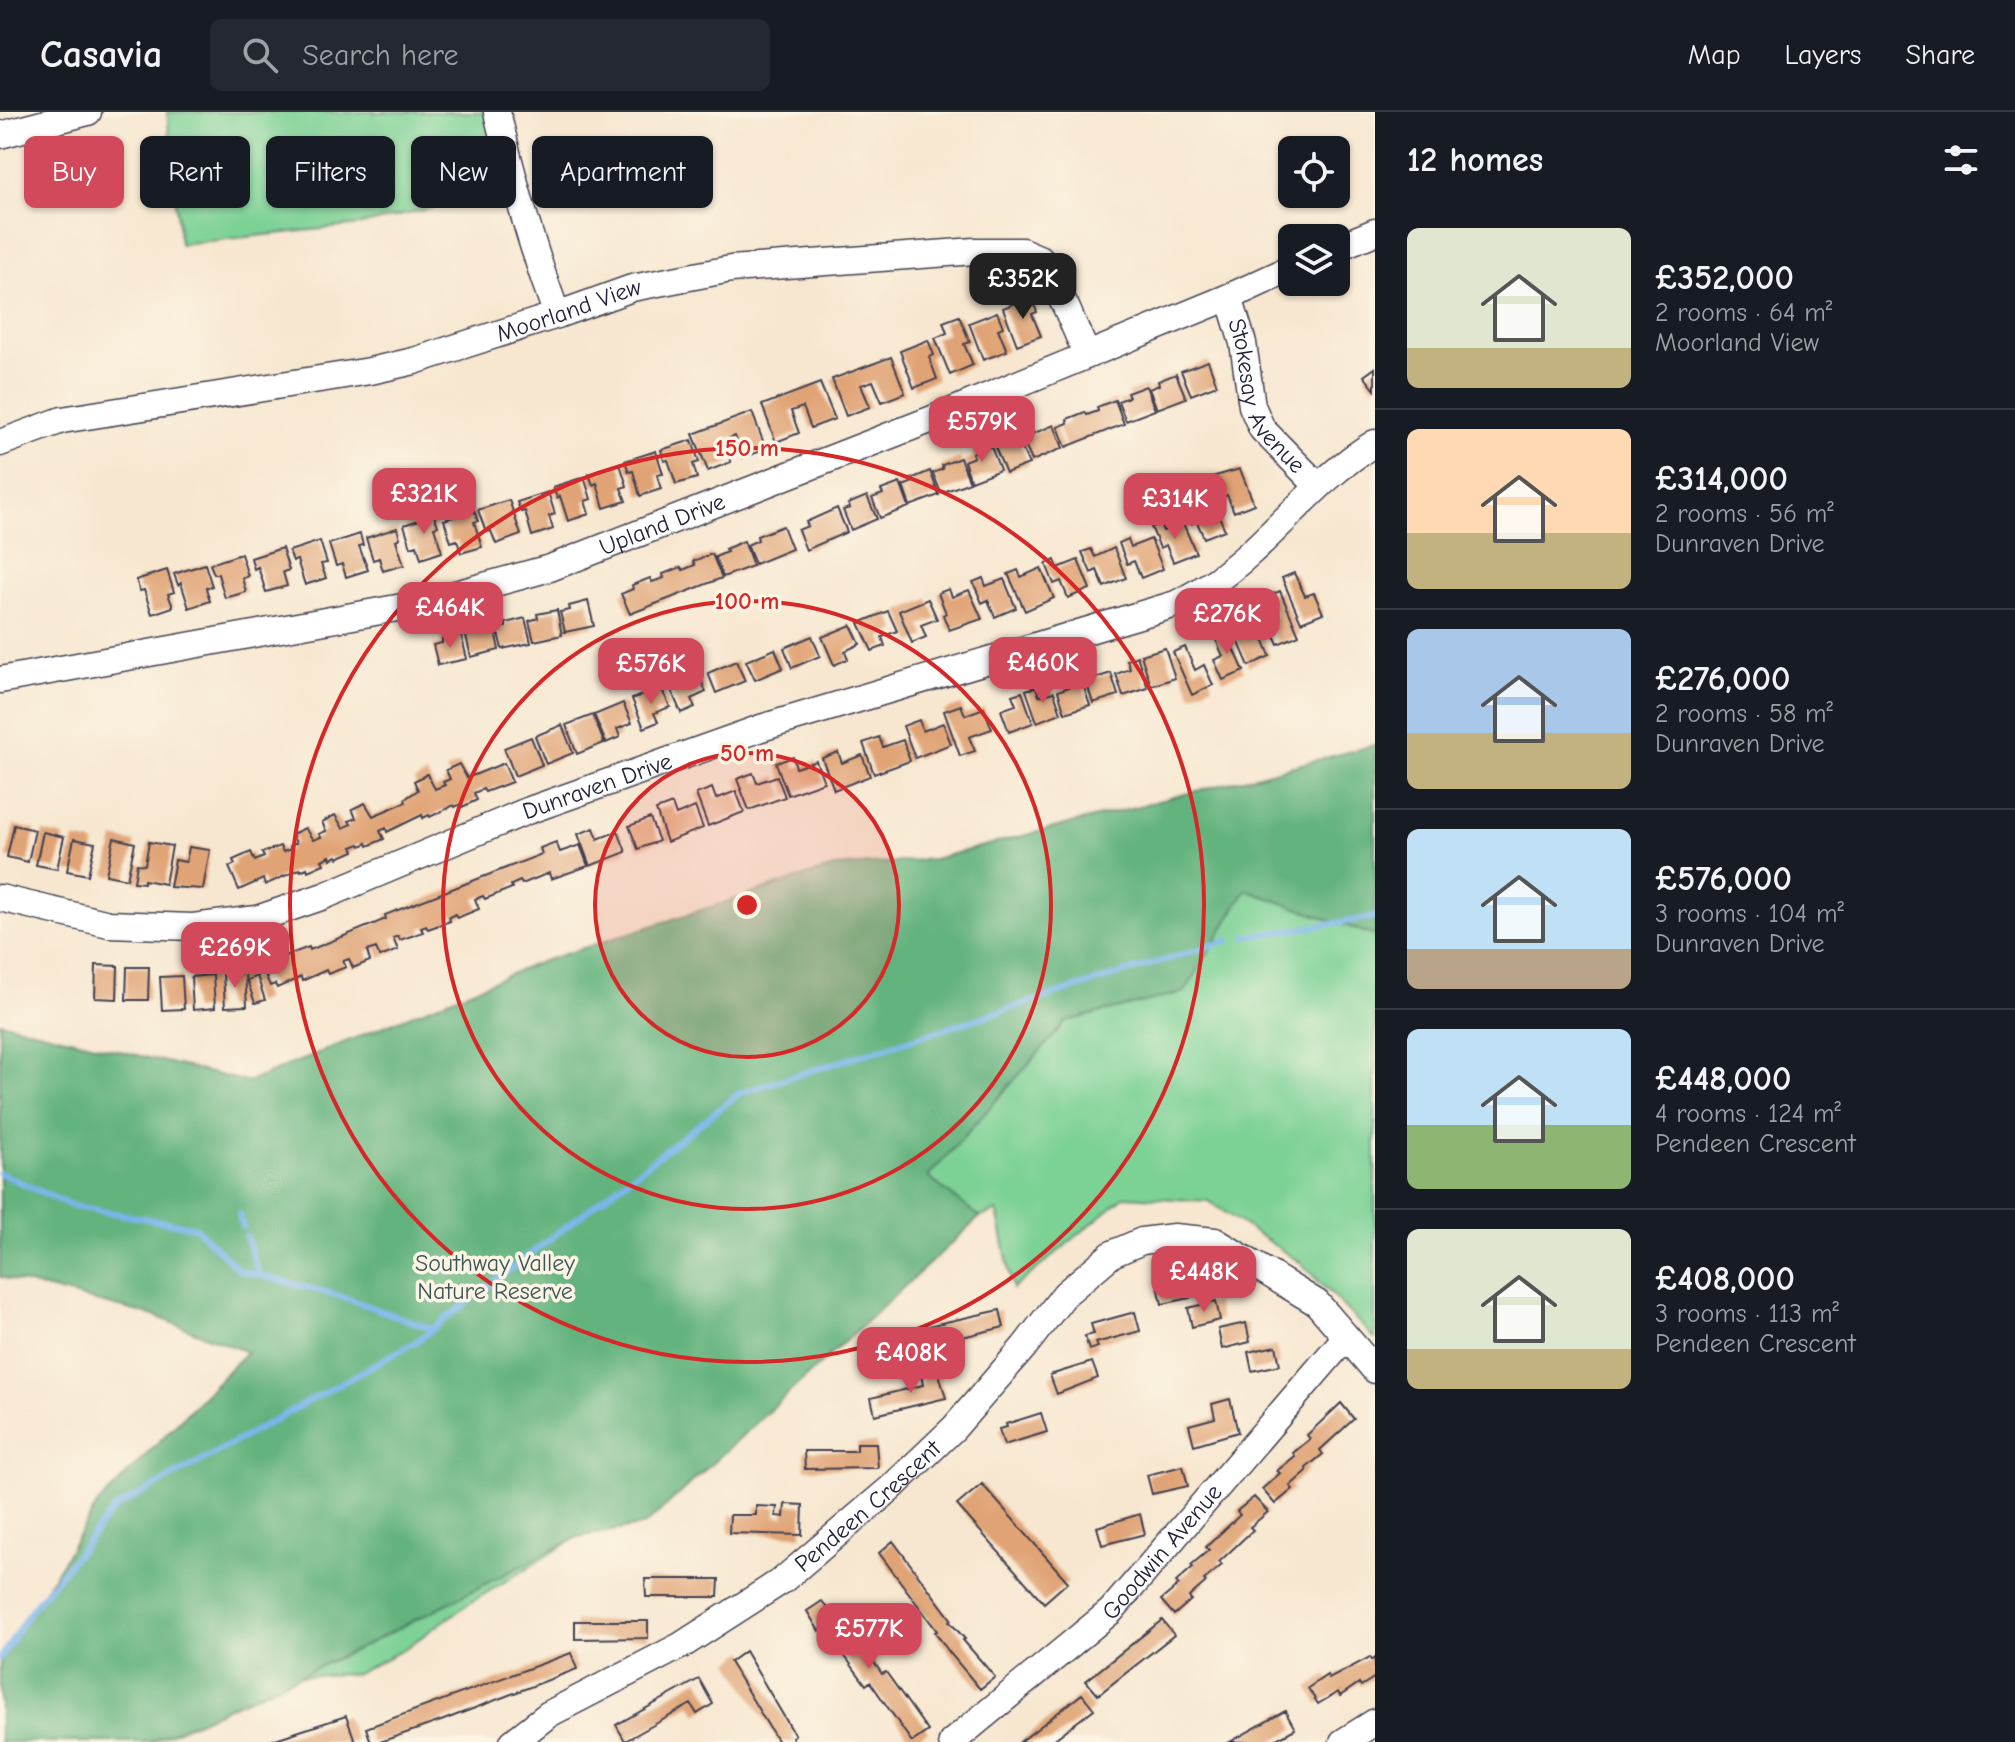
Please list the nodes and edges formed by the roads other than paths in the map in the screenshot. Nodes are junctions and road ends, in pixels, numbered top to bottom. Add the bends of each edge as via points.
1 (88, 112) edge
2 (497, 112) edge
3 (0, 135) edge
4 (1375, 232) edge
5 (1350, 242) edge
6 (1278, 274) edge
7 (1229, 297) junction
8 (557, 315) junction
9 (1087, 355) junction
10 (0, 443) edge
11 (1375, 443) edge
12 (1318, 486) junction
13 (0, 680) edge
14 (0, 898) edge
15 (1346, 1337) junction
16 (1375, 1370) edge
17 (1375, 1722) edge
18 (513, 1742) edge
19 (952, 1742) edge
20 (1343, 1742) edge

1 - 3 street
2 - 8 street via 515,190
4 - 5 street
6 - 7 street, Upland Drive
7 - 9 street, Upland Drive
7 - 12 street, Stokesay Avenue via 1243,343 1252,406 1262,429
8 - 9 street, Moorland View via 632,288 731,269 1022,251 1041,259
8 - 10 street, Moorland View via 414,361 62,420
9 - 13 street, Upland Drive via 550,568 419,604
11 - 12 street, Dunraven Drive
12 - 14 street, Dunraven Drive via 1215,581 1176,604 761,728 527,811 257,919 193,927 109,924
15 - 16 street, Pendeen Crescent
15 - 18 street, Pendeen Crescent via 1317,1303 1215,1241 1142,1241 1112,1254 1065,1294 954,1428 783,1580 682,1645 549,1714
15 - 19 street, Goodwin Avenue via 1111,1611
17 - 20 street

